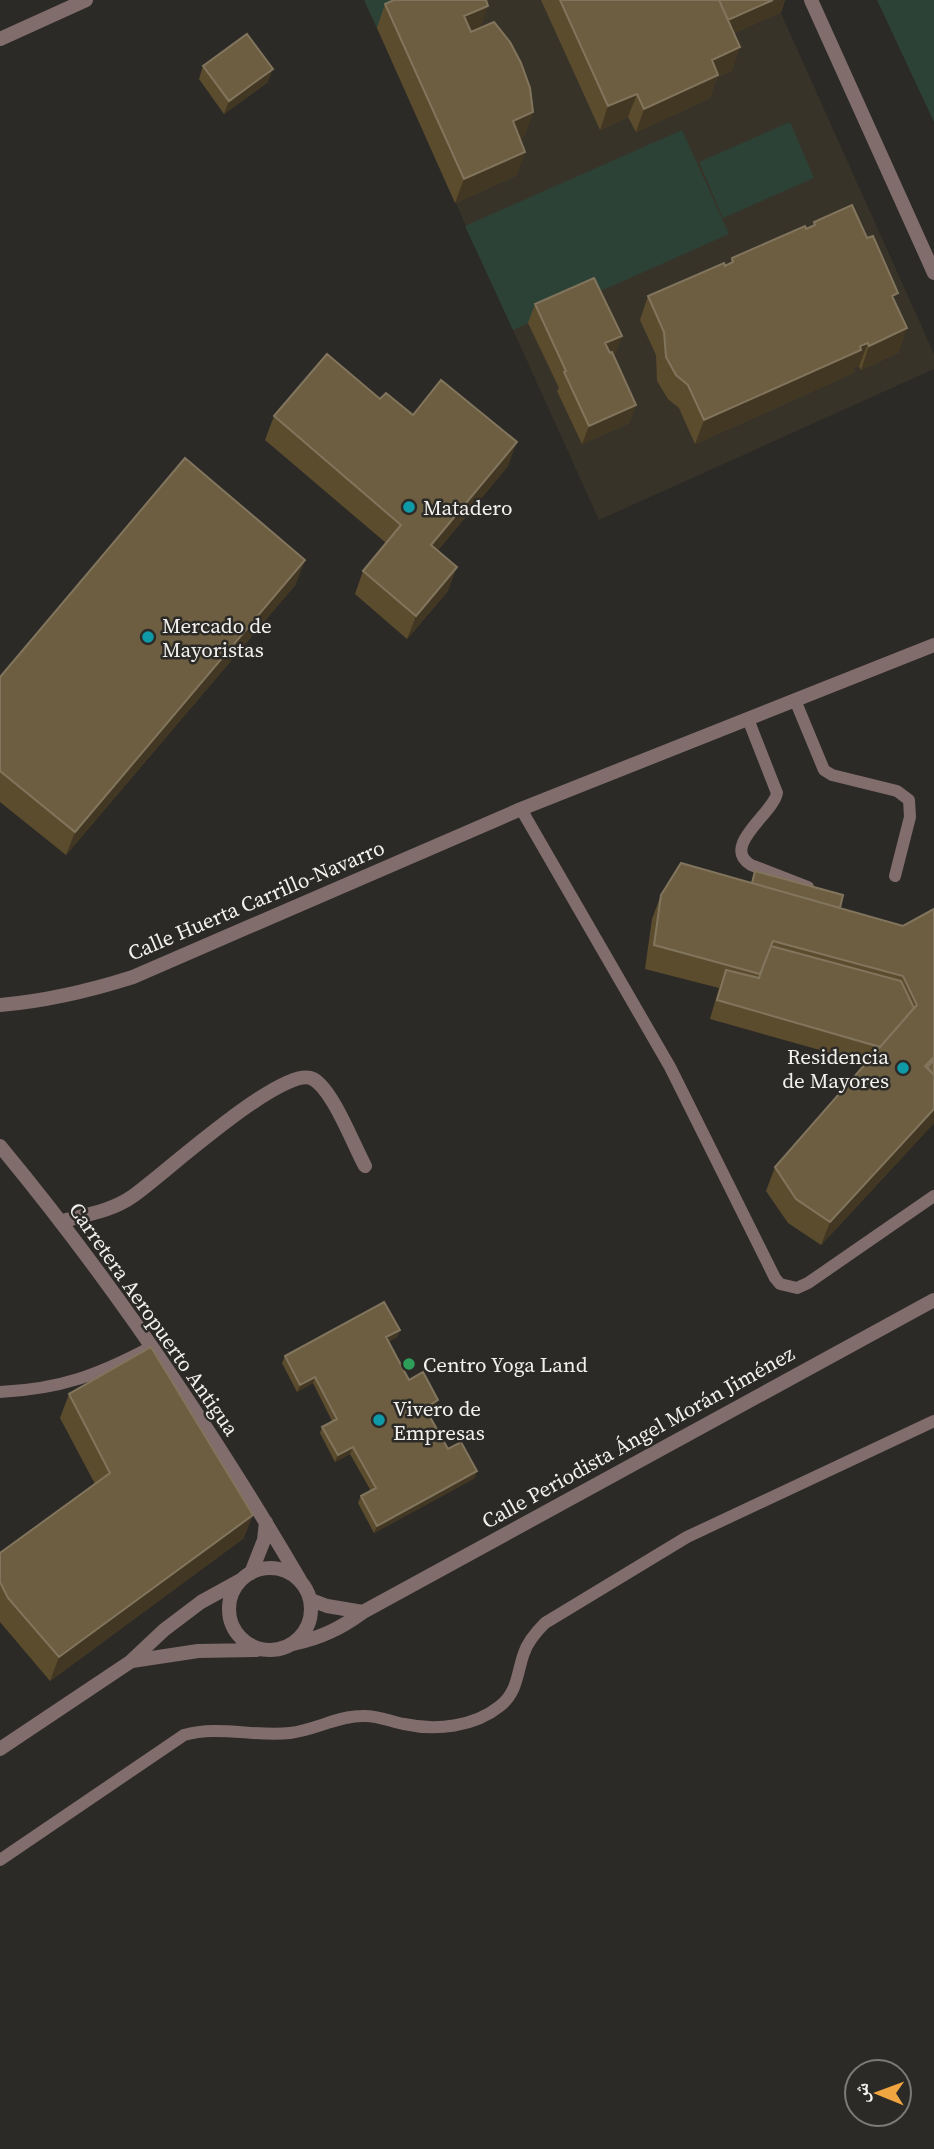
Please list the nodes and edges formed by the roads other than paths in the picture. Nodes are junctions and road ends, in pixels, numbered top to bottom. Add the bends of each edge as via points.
1 (86, 0) edge
2 (811, 0) edge
3 (0, 39) edge
4 (934, 273) edge
5 (934, 645) edge
6 (795, 700) junction
7 (748, 719) junction
8 (521, 809) junction
9 (895, 876) dead end
10 (812, 888) edge
11 (0, 1005) edge
12 (0, 1146) edge
13 (365, 1166) dead end
14 (934, 1196) edge
15 (62, 1221) junction
16 (934, 1300) edge
17 (151, 1347) junction
18 (0, 1392) edge
19 (934, 1421) edge
20 (266, 1522) junction
21 (246, 1576) junction
22 (300, 1580) junction
23 (311, 1600) junction
24 (363, 1612) junction
25 (293, 1644) junction
26 (267, 1650) junction
27 (130, 1662) junction
28 (0, 1749) edge
29 (0, 1860) edge

1 - 3 street
2 - 4 street
5 - 6 street, Calle Huerta Carrillo-Navarro
6 - 7 street, Calle Huerta Carrillo-Navarro
6 - 9 lane via 824,770 897,792 909,800 910,817
7 - 8 street, Calle Huerta Carrillo-Navarro
7 - 10 lane via 776,793 775,801 744,839 741,855 751,865
8 - 11 street, Calle Huerta Carrillo-Navarro via 134,977 52,1000
8 - 14 lane via 666,1059 780,1284 797,1289 808,1283
12 - 15 street, Carretera Aeropuerto Antigua
13 - 15 street via 328,1091 313,1078 302,1076 260,1098 132,1197 109,1209
15 - 17 street, Carretera Aeropuerto Antigua
16 - 24 street, Calle Periodista Ángel Morán Jiménez
17 - 18 lane via 76,1381
17 - 20 street, Carretera Aeropuerto Antigua
19 - 29 lane via 687,1537 545,1623 528,1644 513,1690 486,1715 469,1722 426,1727 360,1715 267,1735 198,1731 184,1735
20 - 21 street via 264,1540
20 - 22 street, Carretera Aeropuerto Antigua
21 - 22 street via 276,1568
21 - 26 street via 234,1591 230,1617 243,1640
21 - 27 street via 192,1609
22 - 23 street
23 - 24 street
23 - 25 street via 305,1632
24 - 25 street, Calle Periodista Ángel Morán Jiménez via 341,1628
25 - 26 street
26 - 27 street via 198,1651
27 - 28 street

